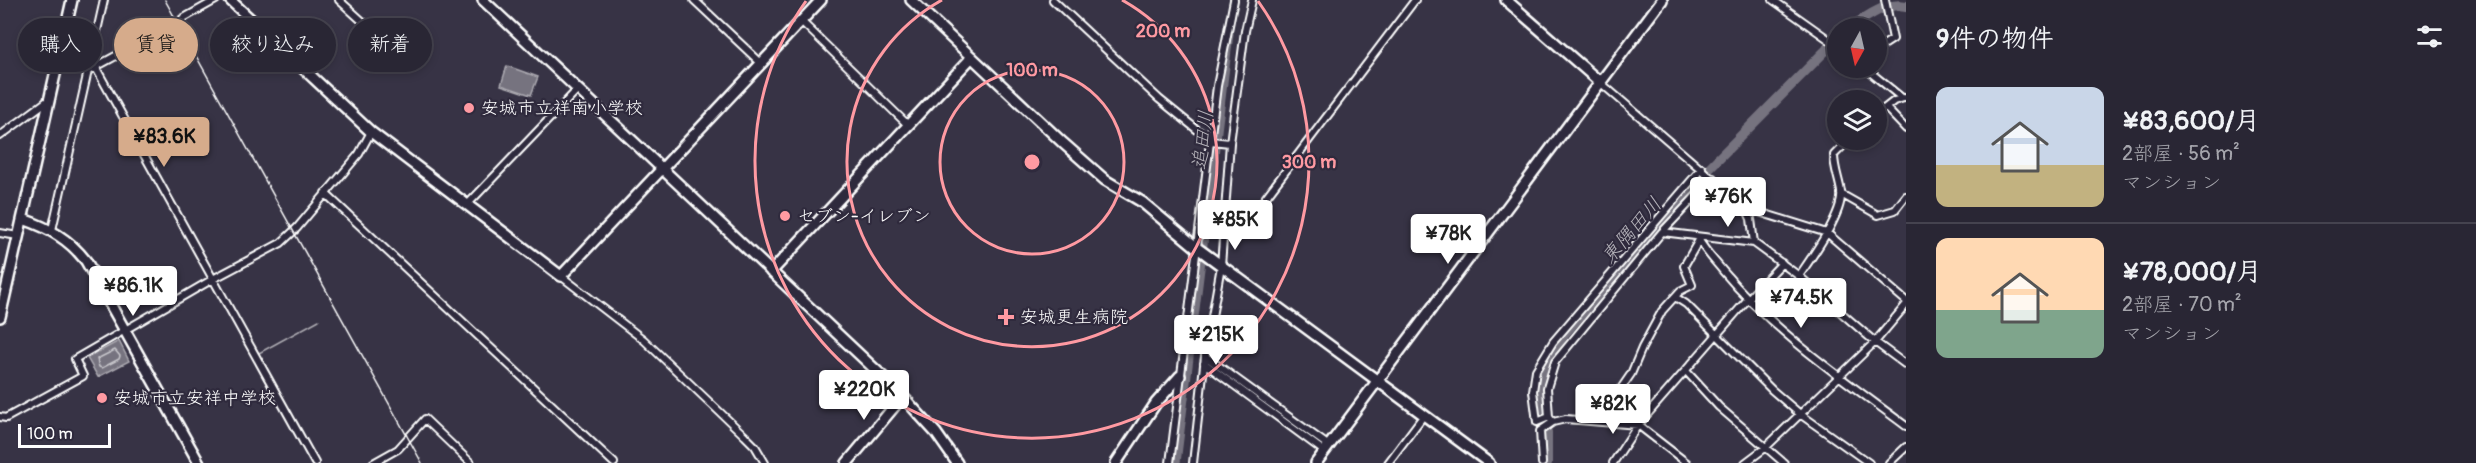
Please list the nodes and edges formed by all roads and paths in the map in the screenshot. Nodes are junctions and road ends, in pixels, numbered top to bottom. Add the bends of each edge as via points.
1 (72, 0) edge
2 (104, 0) edge
3 (216, 0) edge
4 (230, 0) edge
5 (339, 0) edge
6 (483, 0) edge
7 (694, 0) edge
8 (821, 0) edge
9 (911, 0) edge
10 (1053, 0) edge
11 (1234, 0) edge
12 (1252, 0) edge
13 (1415, 0) edge
14 (1506, 0) edge
15 (1662, 0) edge
16 (1773, 0) edge
17 (1885, 0) edge
18 (68, 18) edge
19 (100, 18) edge
20 (184, 18) edge
21 (359, 18) edge
22 (801, 21) junction
23 (1827, 40) edge
24 (1887, 43) edge
25 (972, 57) junction
26 (762, 64) junction
27 (56, 72) edge
28 (88, 72) edge
29 (98, 72) edge
30 (1878, 78) edge
31 (1601, 83) junction
32 (577, 90) junction
33 (51, 98) junction
34 (1904, 98) edge
35 (1887, 107) edge
36 (1887, 109) edge
37 (908, 125) junction
38 (1906, 129) edge
39 (371, 132) junction
40 (0, 136) edge
41 (1215, 141) junction
42 (1230, 144) junction
43 (1838, 150) edge
44 (663, 169) junction
45 (1702, 169) junction
46 (1713, 178) junction
47 (325, 193) junction
48 (1841, 194) junction
49 (1904, 201) edge
50 (468, 204) junction
51 (1746, 208) junction
52 (23, 219) junction
53 (52, 230) junction
54 (1662, 232) junction
55 (1827, 232) junction
56 (0, 233) edge
57 (1225, 233) junction
58 (18, 236) junction
59 (1699, 239) junction
60 (1754, 243) junction
61 (1197, 248) junction
62 (1782, 263) junction
63 (1221, 266) junction
64 (771, 272) junction
65 (4, 276) edge
66 (561, 276) junction
67 (1799, 276) junction
68 (213, 279) junction
69 (1675, 297) junction
70 (1747, 300) junction
71 (1906, 301) edge
72 (1906, 305) edge
73 (0, 313) edge
74 (124, 330) junction
75 (1718, 334) junction
76 (1875, 342) junction
77 (1205, 359) junction
78 (1906, 365) edge
79 (1686, 371) junction
80 (1180, 376) junction
81 (1839, 376) junction
82 (1378, 381) junction
83 (903, 396) junction
84 (1800, 414) junction
85 (1424, 415) junction
86 (0, 417) edge
87 (1551, 420) junction
88 (1590, 420) junction
89 (1638, 425) junction
90 (1906, 426) edge
91 (1906, 447) edge
92 (1765, 448) junction
93 (1327, 449) junction
94 (199, 463) edge
95 (315, 463) edge
96 (373, 463) edge
97 (471, 463) edge
98 (614, 463) edge
99 (765, 463) edge
100 (847, 463) edge
101 (957, 463) edge
102 (1116, 463) edge
103 (1169, 463) edge
104 (1192, 463) edge
105 (1316, 463) edge
106 (1388, 463) edge
107 (1489, 463) edge
108 (1542, 463) edge
109 (1613, 463) edge
110 (1687, 463) edge
111 (1745, 463) edge
112 (1784, 463) edge
113 (1869, 463) edge
114 (1889, 463) edge

1 - 18 street
2 - 19 street
3 - 20 street
4 - 39 street
5 - 21 street
6 - 32 street
7 - 26 street
8 - 22 street
9 - 25 street
10 - 41 street via 1160,99
11 - 41 street via 1217,86
12 - 42 street
13 - 57 street via 1247,222 1233,233
14 - 31 street
15 - 31 street
16 - 23 street
17 - 24 street via 1893,39
22 - 26 street
22 - 37 street
25 - 37 street
25 - 61 street via 1105,180 1142,202
26 - 44 street
27 - 33 street
28 - 53 street
29 - 68 street
30 - 34 street
31 - 45 street
31 - 82 street
32 - 44 street
32 - 50 street
33 - 40 street
33 - 52 street
34 - 35 street
36 - 38 street
37 - 64 street
39 - 47 street via 359,154
39 - 50 street
41 - 42 street
41 - 61 street
42 - 57 street
43 - 48 street via 1834,154 1834,168
44 - 64 street
44 - 66 street
45 - 46 street
45 - 87 street via 1553,342 1536,370 1536,422
46 - 51 street
46 - 54 street
47 - 68 street via 281,243
47 - 98 street
48 - 49 street via 1878,215 1895,210
48 - 55 street
50 - 66 street
51 - 55 street
51 - 60 street
52 - 53 street
52 - 58 street
53 - 74 street via 86,261
54 - 59 street
54 - 87 street via 1555,362 1547,388
55 - 67 street
55 - 71 street
56 - 58 street
57 - 63 street
58 - 65 street
59 - 60 street
59 - 69 street via 1684,266 1692,285
59 - 70 street
60 - 62 street
61 - 63 street
61 - 80 street
62 - 67 street
62 - 70 street
63 - 77 street
63 - 82 street
64 - 83 street
65 - 73 street
66 - 99 street via 644,340 755,446
67 - 76 street
68 - 74 street
68 - 95 street
69 - 75 street
69 - 88 street via 1662,311 1620,390
70 - 75 street
70 - 81 street
72 - 76 street
74 - 86 street via 75,359 83,376 6,418
74 - 94 street
75 - 79 street
75 - 84 street
76 - 78 street
76 - 81 street
77 - 93 street
77 - 104 street
79 - 89 street
79 - 92 street
80 - 102 street via 1156,403
80 - 103 street
81 - 84 street
81 - 90 street
82 - 85 street
82 - 93 street
83 - 100 street
83 - 101 street
84 - 92 street
84 - 113 street
85 - 106 street
85 - 107 street
87 - 88 street
87 - 108 street via 1540,431
88 - 89 street
89 - 109 street
89 - 110 street
91 - 114 street
92 - 111 street
92 - 112 street
93 - 105 street
96 - 97 street via 398,449 425,420

